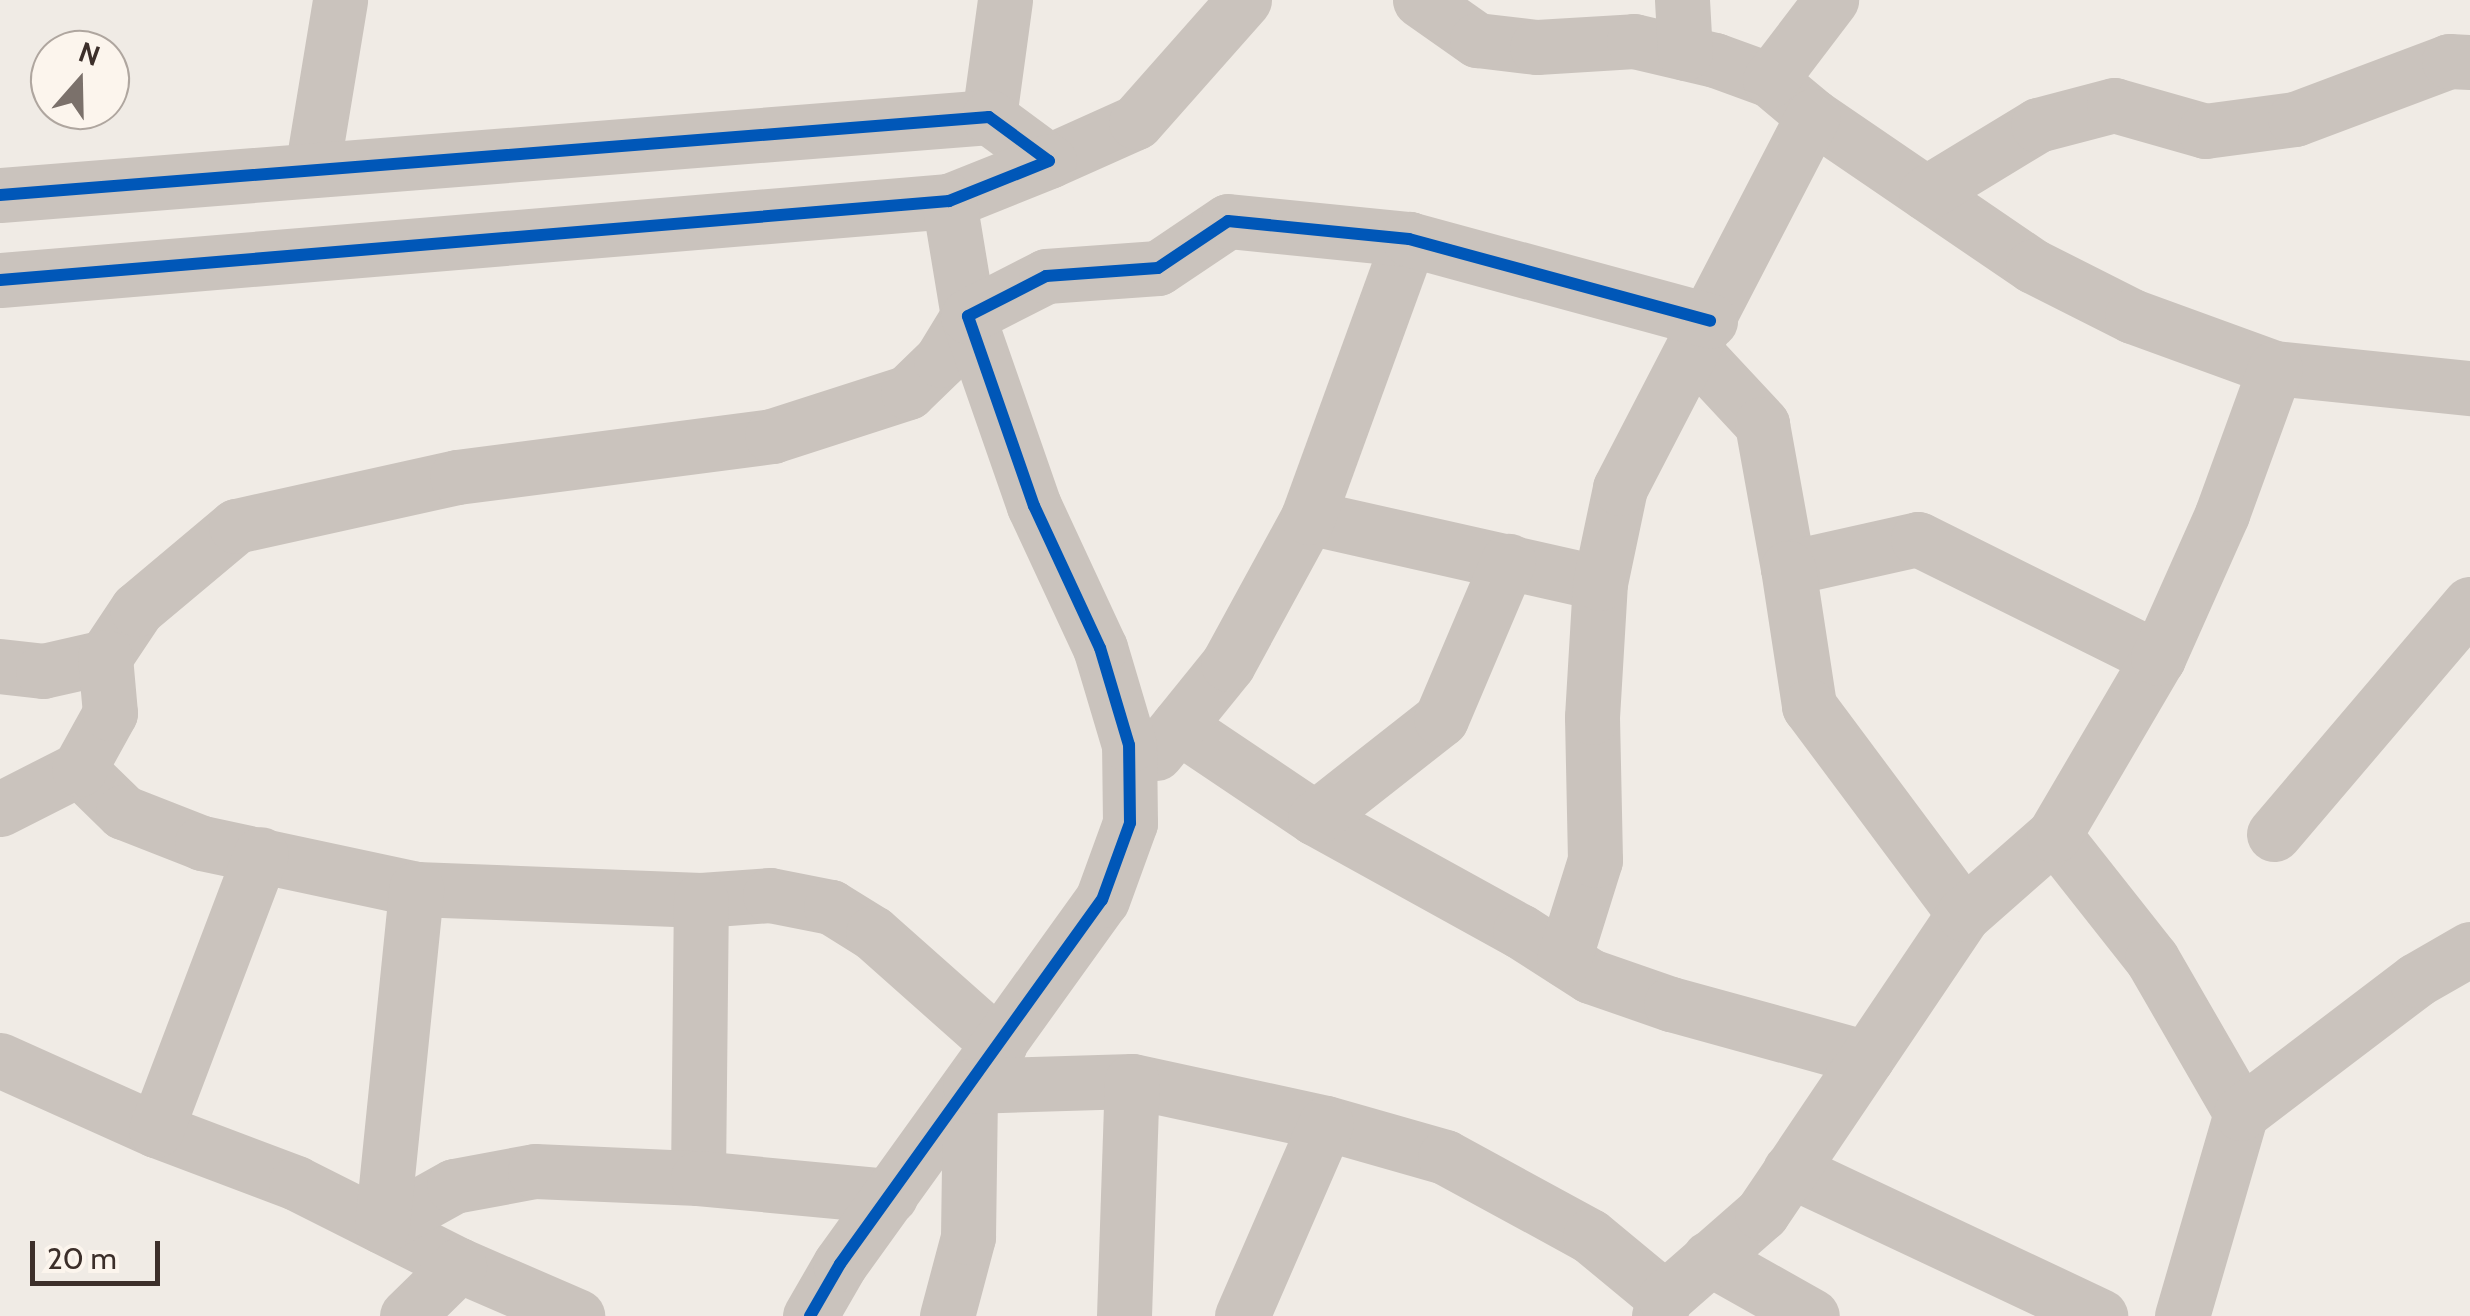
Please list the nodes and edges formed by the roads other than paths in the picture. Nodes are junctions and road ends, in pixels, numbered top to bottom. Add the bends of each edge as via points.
1 (340, 0) edge
2 (1005, 0) edge
3 (1244, 0) edge
4 (1420, 0) edge
5 (1832, 0) edge
6 (1683, 26) edge
7 (2463, 52) edge
8 (1770, 80) junction
9 (989, 116) junction
10 (1813, 116) junction
11 (1049, 161) junction
12 (312, 170) junction
13 (1926, 193) junction
14 (0, 195) edge
15 (949, 202) junction
16 (1409, 239) junction
17 (0, 280) edge
18 (968, 316) junction
19 (1702, 336) junction
20 (2276, 368) junction
21 (2470, 388) edge
22 (1308, 517) junction
23 (1508, 561) junction
24 (1788, 568) junction
25 (1600, 583) junction
26 (2470, 604) edge
27 (105, 657) junction
28 (2158, 658) junction
29 (0, 666) edge
30 (1178, 726) junction
31 (78, 769) junction
32 (1130, 786) junction
33 (0, 809) edge
34 (1315, 818) junction
35 (2274, 834) dead end
36 (2054, 835) junction
37 (261, 854) junction
38 (416, 889) junction
39 (701, 900) junction
40 (1964, 914) junction
41 (2470, 949) edge
42 (1564, 959) junction
43 (1866, 1058) junction
44 (3, 1064) edge
45 (984, 1066) junction
46 (1132, 1081) junction
47 (2241, 1113) junction
48 (1326, 1123) junction
49 (156, 1130) junction
50 (1790, 1170) junction
51 (698, 1178) junction
52 (890, 1196) junction
53 (382, 1226) junction
54 (1710, 1258) junction
55 (459, 1265) junction
56 (1662, 1307) edge
57 (407, 1316) edge
58 (577, 1316) edge
59 (810, 1316) edge
60 (947, 1316) edge
61 (1124, 1316) edge
62 (1242, 1316) edge
63 (1812, 1316) edge
64 (2100, 1316) edge
65 (2182, 1316) edge

1 - 12 street
2 - 9 street
3 - 11 street via 1136,122
4 - 6 street via 1476,40 1537,47 1634,40
5 - 8 street
6 - 8 street
7 - 13 street via 2295,119 2206,131 2114,105 2038,125
8 - 10 street
9 - 11 street
9 - 12 street
10 - 13 street
10 - 19 street
11 - 15 street
12 - 14 street
13 - 20 street via 2033,266 2099,300
15 - 17 street
15 - 18 street
16 - 18 street via 1228,221 1158,268 1046,276
16 - 19 street
16 - 22 street
18 - 27 street via 940,360 908,392 772,436 457,477 236,526 136,609
18 - 32 street via 1034,506 1100,648 1129,745
19 - 24 street via 1762,424
19 - 25 street via 1620,488
20 - 21 street
20 - 28 street via 2222,514
22 - 23 street
22 - 30 street via 1228,664
23 - 25 street
23 - 34 street via 1441,718
24 - 28 street via 1918,539
24 - 40 street via 1809,706
25 - 42 street via 1592,717 1595,860
26 - 35 street
27 - 29 street via 43,671
27 - 31 street via 110,713
28 - 36 street
30 - 32 street
30 - 34 street
31 - 33 street
31 - 37 street via 122,812 202,843
32 - 45 street via 1130,823 1102,900
34 - 42 street
36 - 40 street
36 - 47 street via 2152,959
37 - 38 street
37 - 49 street
38 - 39 street
38 - 53 street
39 - 45 street via 770,895 831,907 873,933
39 - 51 street
40 - 43 street
41 - 47 street via 2416,980
42 - 43 street via 1590,976 1670,1004
43 - 50 street
44 - 49 street
45 - 46 street
45 - 52 street
45 - 60 street via 968,1237
46 - 48 street
46 - 61 street
47 - 65 street
48 - 56 street via 1444,1158 1590,1236
48 - 62 street
49 - 53 street via 296,1183
50 - 54 street via 1762,1213
50 - 64 street
51 - 52 street
51 - 53 street via 535,1171 454,1186
52 - 59 street
53 - 55 street
54 - 56 street
54 - 63 street
55 - 57 street
55 - 58 street

